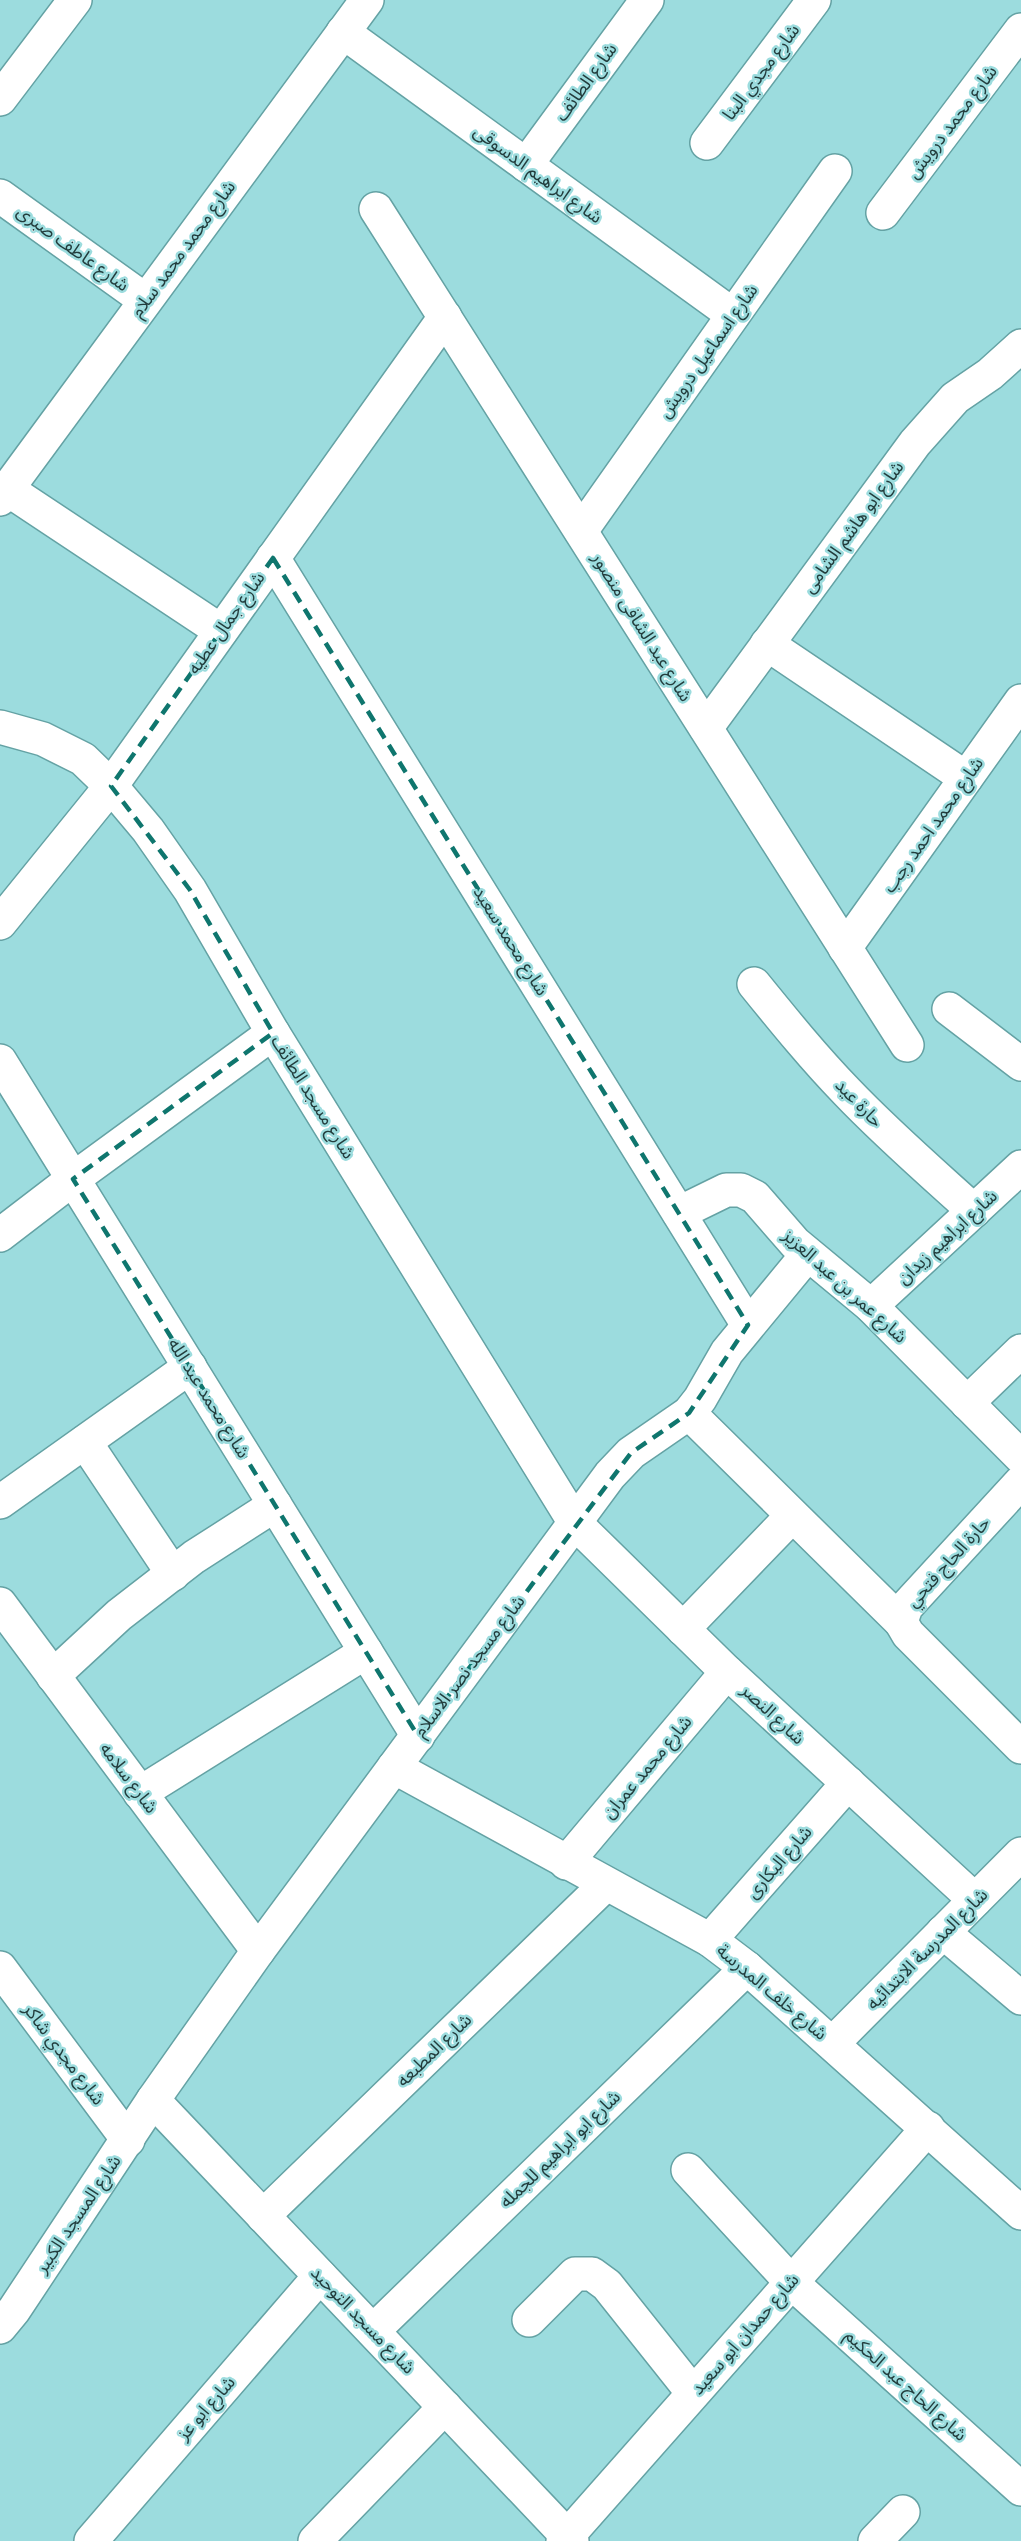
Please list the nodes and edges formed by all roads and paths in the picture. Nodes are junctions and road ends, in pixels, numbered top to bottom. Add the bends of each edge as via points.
1 (75, 0) edge
2 (367, 0) edge
3 (647, 0) edge
4 (814, 0) edge
5 (1021, 30) edge
6 (343, 32) junction
7 (0, 99) edge
8 (708, 143) dead end
9 (526, 165) junction
10 (835, 171) dead end
11 (0, 196) edge
12 (376, 209) dead end
13 (883, 213) dead end
14 (146, 300) junction
15 (733, 315) junction
16 (445, 317) junction
17 (1021, 346) edge
18 (4, 494) edge
19 (581, 531) junction
20 (273, 558) junction
21 (221, 631) junction
22 (767, 644) junction
23 (1021, 701) edge
24 (0, 727) edge
25 (706, 728) junction
26 (966, 778) junction
27 (111, 786) junction
28 (0, 923) edge
29 (845, 948) junction
30 (754, 984) dead end
31 (949, 1009) dead end
32 (273, 1033) junction
33 (907, 1045) dead end
34 (0, 1061) edge
35 (1021, 1064) edge
36 (1021, 1167) edge
37 (73, 1179) junction
38 (974, 1211) junction
39 (679, 1213) junction
40 (0, 1235) edge
41 (807, 1255) junction
42 (871, 1305) junction
43 (748, 1325) junction
44 (1021, 1351) edge
45 (190, 1367) junction
46 (967, 1403) junction
47 (689, 1413) junction
48 (85, 1442) junction
49 (1021, 1457) edge
50 (1021, 1482) edge
51 (0, 1502) edge
52 (275, 1506) junction
53 (792, 1516) junction
54 (576, 1523) junction
55 (173, 1574) junction
56 (0, 1604) edge
57 (901, 1622) junction
58 (683, 1629) junction
59 (366, 1652) junction
60 (727, 1672) junction
61 (53, 1676) junction
62 (418, 1736) junction
63 (1021, 1747) edge
64 (394, 1767) junction
65 (848, 1783) junction
66 (140, 1793) junction
67 (1021, 1854) edge
68 (566, 1863) junction
69 (606, 1884) junction
70 (975, 1900) junction
71 (943, 1932) junction
72 (710, 1941) junction
73 (258, 1951) junction
74 (0, 1968) edge
75 (747, 1968) junction
76 (1021, 1998) edge
77 (833, 2043) junction
78 (153, 2100) junction
79 (928, 2128) junction
80 (128, 2140) junction
81 (688, 2170) dead end
82 (1021, 2213) edge
83 (263, 2216) junction
84 (320, 2276) junction
85 (791, 2282) junction
86 (5, 2310) edge
87 (529, 2320) dead end
88 (373, 2331) junction
89 (693, 2393) junction
90 (445, 2407) junction
91 (1021, 2489) edge
92 (903, 2512) dead end
93 (567, 2540) edge
94 (91, 2541) edge
95 (315, 2541) edge
96 (875, 2541) edge

1 - 7 street
2 - 6 street, شارع محمد محمد سلام
3 - 9 street, شارع الطائف
4 - 8 street, شارع مجدي البنا
5 - 13 street, شارع محمد درويش
6 - 9 street, شارع ابراهيم الدسوقى
6 - 14 street, شارع محمد محمد سلام
9 - 15 street, شارع ابراهيم الدسوقى
10 - 15 street, شارع اسماعيل درويش
11 - 14 street, شارع عاطف صبرى
12 - 16 street, شارع عبد الشافى منصور
14 - 18 street, شارع محمد محمد سلام
15 - 19 street, شارع اسماعيل درويش
16 - 19 street, شارع عبد الشافى منصور
16 - 20 street, شارع جمال عطيه
17 - 22 street, شارع ابو هاشم الشامى via 955,398 915,443
18 - 21 street
19 - 25 street, شارع عبد الشافى منصور
20 - 21 street, شارع جمال عطيه
20 - 39 street, شارع محمد سعيد
21 - 27 street, شارع جمال عطيه
22 - 25 street, شارع ابو هاشم الشامى
22 - 26 street
23 - 26 street, شارع محمد احمد رجب
24 - 27 street, شارع مسجد الطائف via 43,739 82,759
25 - 29 street, شارع عبد الشافى منصور
26 - 29 street, شارع محمد احمد رجب
27 - 28 street, شارع جمال عطيه
27 - 32 street, شارع مسجد الطائف via 190,890
29 - 33 street, شارع عبد الشافى منصور
30 - 38 street, حارة عيد via 848,1093
31 - 35 street
32 - 37 street
32 - 54 street, شارع مسجد الطائف
34 - 37 street, شارع محمد عبد الله
36 - 38 street, شارع ابراهيم زيدان
37 - 40 street
37 - 45 street, شارع محمد عبد الله
38 - 42 street, شارع ابراهيم زيدان
39 - 41 street, شارع عمر بن عبد العزيز via 726,1190 741,1190 755,1197
39 - 43 street, شارع محمد سعيد
41 - 42 street, شارع عمر بن عبد العزيز
41 - 43 street, شارع مسجد نصر الاسلام
42 - 46 street, شارع عمر بن عبد العزيز
43 - 47 street, شارع مسجد نصر الاسلام
44 - 46 street
45 - 48 street
45 - 52 street, شارع محمد عبد الله
46 - 49 street, شارع عمر بن عبد العزيز
47 - 53 street
47 - 54 street, شارع مسجد نصر الاسلام via 631,1453
48 - 51 street
48 - 55 street
50 - 57 street, حارة الحاج فتحي via 906,1607
52 - 55 street
52 - 59 street, شارع محمد عبد الله
53 - 57 street
53 - 58 street
54 - 58 street, شارع النصر
54 - 62 street, شارع مسجد نصر الاسلام
55 - 61 street via 119,1615
56 - 61 street, شارع سلامه
57 - 63 street, حارة الحاج فتحي via 908,1634
58 - 60 street, شارع النصر
59 - 62 street, شارع محمد عبد الله
59 - 66 street
60 - 65 street, شارع النصر
60 - 68 street, شارع محمد عمران
61 - 66 street, شارع سلامه
62 - 64 street, شارع مسجد نصر الاسلام
64 - 68 street, شارع خلف المدرسة
64 - 73 street, شارع مسجد نصر الاسلام
65 - 70 street, شارع النصر
65 - 72 street, شارع البكارى
66 - 73 street, شارع سلامه
67 - 70 street, شارع المدرسة الابتدائيه
68 - 69 street, شارع خلف المدرسة
69 - 72 street, شارع خلف المدرسة
69 - 83 street, شارع المطبعه
70 - 71 street, شارع المدرسة الابتدائيه
71 - 76 street
71 - 77 street, شارع المدرسة الابتدائيه
72 - 75 street, شارع خلف المدرسة
73 - 78 street, شارع مسجد نصر الاسلام
74 - 80 street, شارع مجدي شاكر
75 - 77 street, شارع خلف المدرسة
75 - 88 street, شارع ابو ابراهيم للجمله
77 - 79 street, شارع خلف المدرسة
78 - 80 street, شارع المسجد الكبير
78 - 83 street, شارع مسجد التوحيد
79 - 82 street, شارع خلف المدرسة
79 - 85 street, شارع حمدان ابو سعيد
80 - 86 street, شارع المسجد الكبير
81 - 85 street, شارع الحاج عبد الحكيم
83 - 84 street, شارع مسجد التوحيد
84 - 88 street, شارع مسجد التوحيد
84 - 94 street, شارع ابو عز
85 - 89 street, شارع حمدان ابو سعيد
85 - 91 street, شارع الحاج عبد الحكيم
87 - 89 street via 575,2274 592,2274 607,2285
88 - 90 street, شارع مسجد التوحيد
89 - 93 street, شارع حمدان ابو سعيد
90 - 93 street, شارع مسجد التوحيد
90 - 95 street
92 - 96 street

